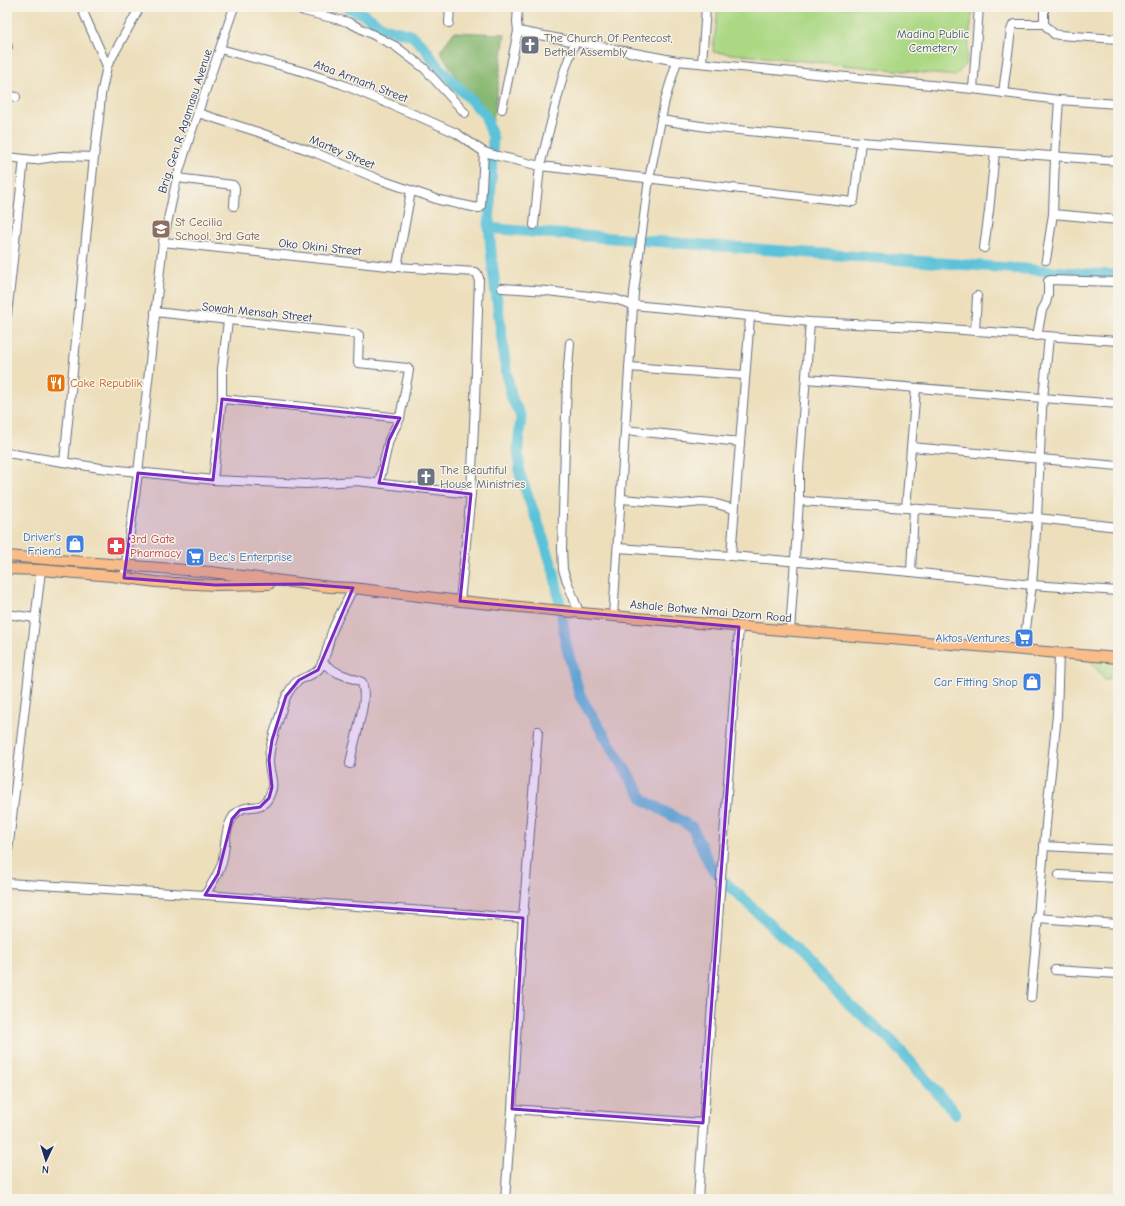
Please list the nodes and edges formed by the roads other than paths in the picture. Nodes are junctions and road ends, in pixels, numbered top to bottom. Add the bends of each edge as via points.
1 (81, 7) edge
2 (140, 7) edge
3 (234, 7) edge
4 (296, 7) edge
5 (450, 7) edge
6 (518, 7) edge
7 (706, 7) edge
8 (979, 7) edge
9 (1044, 7) edge
10 (449, 23) dead end
11 (1044, 24) junction
12 (518, 31) junction
13 (1118, 40) edge
14 (575, 42) junction
15 (220, 49) junction
16 (677, 61) junction
17 (702, 63) junction
18 (107, 66) junction
19 (973, 89) junction
20 (1003, 93) junction
21 (7, 95) edge
22 (16, 97) dead end
23 (1059, 100) junction
24 (1118, 104) edge
25 (502, 110) dead end
26 (198, 113) junction
27 (465, 113) dead end
28 (661, 120) junction
29 (861, 142) junction
30 (995, 152) junction
31 (485, 153) junction
32 (7, 157) edge
33 (94, 157) junction
34 (1055, 158) junction
35 (24, 159) junction
36 (1118, 162) edge
37 (540, 166) junction
38 (177, 178) junction
39 (649, 179) junction
40 (411, 191) junction
41 (234, 206) dead end
42 (1053, 214) junction
43 (1118, 220) edge
44 (534, 225) dead end
45 (163, 242) junction
46 (984, 248) dead end
47 (1046, 260) dead end
48 (397, 267) junction
49 (1118, 282) edge
50 (502, 288) dead end
51 (977, 296) dead end
52 (633, 305) junction
53 (154, 312) junction
54 (7, 315) edge
55 (750, 317) junction
56 (228, 321) junction
57 (810, 322) junction
58 (974, 331) junction
59 (1037, 336) junction
60 (1048, 337) junction
61 (1118, 341) edge
62 (570, 344) dead end
63 (629, 367) junction
64 (744, 375) junction
65 (806, 379) junction
66 (916, 388) junction
67 (1044, 398) junction
68 (222, 399) junction
69 (1118, 404) edge
70 (400, 418) junction
71 (625, 430) junction
72 (740, 442) junction
73 (910, 448) junction
74 (7, 453) edge
75 (1040, 458) junction
76 (64, 462) junction
77 (1118, 466) edge
78 (138, 473) junction
79 (213, 480) junction
80 (379, 484) junction
81 (471, 494) junction
82 (621, 499) junction
83 (799, 501) junction
84 (910, 508) junction
85 (734, 509) junction
86 (1037, 518) junction
87 (1118, 527) edge
88 (618, 548) junction
89 (7, 556) edge
90 (731, 556) junction
91 (795, 562) junction
92 (125, 566) junction
93 (7, 569) edge
94 (41, 570) junction
95 (911, 572) junction
96 (124, 578) junction
97 (303, 584) junction
98 (1032, 585) junction
99 (353, 588) junction
100 (1118, 591) edge
101 (460, 600) junction
102 (580, 612) junction
103 (7, 614) edge
104 (613, 616) junction
105 (35, 618) junction
106 (739, 627) junction
107 (790, 631) junction
108 (1023, 650) junction
109 (1059, 653) junction
110 (1118, 658) edge
111 (322, 663) junction
112 (538, 732) dead end
113 (350, 764) dead end
114 (10, 809) edge
115 (1044, 846) junction
116 (1118, 850) edge
117 (7, 860) edge
118 (1059, 875) dead end
119 (1118, 878) edge
120 (7, 883) edge
121 (205, 895) junction
122 (523, 918) junction
123 (1037, 918) junction
124 (1118, 924) edge
125 (1055, 970) dead end
126 (1118, 974) edge
127 (1031, 998) dead end
128 (512, 1109) junction
129 (703, 1123) junction
130 (505, 1199) edge
131 (698, 1199) edge

1 - 18 street
2 - 18 street
3 - 15 street, Brig. Gen R Agamasu Avenue
4 - 27 street via 348,22 395,46 424,68
5 - 10 street
6 - 12 street
7 - 17 street
8 - 19 street
9 - 11 street
11 - 13 street via 1054,34
11 - 20 street via 1015,24 1012,27
12 - 14 street
12 - 25 street
14 - 16 street
14 - 37 street via 562,80
15 - 26 street, Brig. Gen R Agamasu Avenue
15 - 31 street, Ataa Armarh Street via 342,84 456,133
16 - 17 street
16 - 28 street
17 - 19 street
18 - 33 street
19 - 20 street
20 - 23 street
21 - 22 street
23 - 24 street
23 - 34 street
26 - 38 street, Brig. Gen R Agamasu Avenue
26 - 40 street, Martey Street via 316,153 378,180
28 - 29 street
28 - 39 street
29 - 30 street
29 - 39 street via 853,202
30 - 34 street
30 - 46 street
31 - 37 street
31 - 40 street, Martey Street via 480,208 439,200
32 - 35 street
33 - 35 street
33 - 76 street
34 - 36 street
34 - 42 street
35 - 54 street
37 - 39 street
37 - 44 street
38 - 41 street via 233,185
38 - 45 street, Brig. Gen R Agamasu Avenue
39 - 52 street
40 - 48 street
42 - 43 street
42 - 47 street
45 - 48 street, Oko Okini Street
45 - 53 street, Brig. Gen R Agamasu Avenue
48 - 81 street, Oko Okini Street via 475,272 479,278
49 - 59 street via 1048,281 1048,295
50 - 52 street via 614,299
51 - 58 street
52 - 55 street
52 - 63 street
53 - 56 street, Sowah Mensah Street
53 - 78 street, Brig. Gen R Agamasu Avenue
55 - 57 street
55 - 64 street
56 - 68 street via 222,369
56 - 70 street, Sowah Mensah Street via 359,335 358,363 408,368
57 - 58 street
57 - 65 street
58 - 59 street
59 - 60 street
60 - 61 street
60 - 67 street
62 - 102 street via 562,548 563,570
63 - 64 street
63 - 71 street
64 - 72 street
65 - 66 street
65 - 83 street
66 - 67 street
66 - 73 street
67 - 69 street
67 - 75 street
68 - 70 street
68 - 79 street
70 - 80 street via 389,440
71 - 72 street
71 - 82 street
72 - 85 street
73 - 75 street
73 - 84 street
74 - 76 street
75 - 77 street
75 - 86 street
76 - 78 street
78 - 79 street
78 - 92 street, Brig. Gen R Agamasu Avenue
79 - 80 street via 306,484 357,481
80 - 81 street
81 - 101 street
82 - 85 street via 682,504 713,503
82 - 88 street
83 - 84 street
83 - 91 street
84 - 86 street
84 - 95 street
85 - 90 street
86 - 87 street
86 - 98 street
88 - 90 street
88 - 104 street
89 - 92 main road, Ashale Botwe Nmai Dzorn Road
90 - 91 street
91 - 95 street
91 - 107 street
92 - 96 street, Brig. Gen R Agamasu Avenue
92 - 97 main road, Ashale Botwe Nmai Dzorn Road via 216,573
93 - 94 main road, Ashale Botwe Nmai Dzorn Road
94 - 96 main road, Ashale Botwe Nmai Dzorn Road
94 - 105 street
95 - 98 street
96 - 97 main road, Ashale Botwe Nmai Dzorn Road via 215,585
97 - 99 main road, Ashale Botwe Nmai Dzorn Road
98 - 100 street
98 - 108 street
99 - 101 main road, Ashale Botwe Nmai Dzorn Road
99 - 111 street via 333,630
101 - 102 main road, Ashale Botwe Nmai Dzorn Road
102 - 104 main road, Ashale Botwe Nmai Dzorn Road
103 - 105 street
104 - 106 main road, Ashale Botwe Nmai Dzorn Road
105 - 114 street
106 - 107 main road, Ashale Botwe Nmai Dzorn Road
106 - 129 street
107 - 108 main road, Ashale Botwe Nmai Dzorn Road
108 - 109 main road, Ashale Botwe Nmai Dzorn Road
109 - 110 main road, Ashale Botwe Nmai Dzorn Road
109 - 115 street via 1057,715
111 - 113 street via 338,673 362,682 364,689 363,710
111 - 121 street via 312,675 298,680 286,696 272,740 269,760 272,791 260,807 240,810 232,819 218,874
112 - 122 street
114 - 117 street
115 - 116 street
115 - 123 street
118 - 119 street
120 - 121 street
121 - 122 street
122 - 128 street
123 - 124 street
123 - 127 street
125 - 126 street
128 - 129 street
128 - 130 street
129 - 131 street

